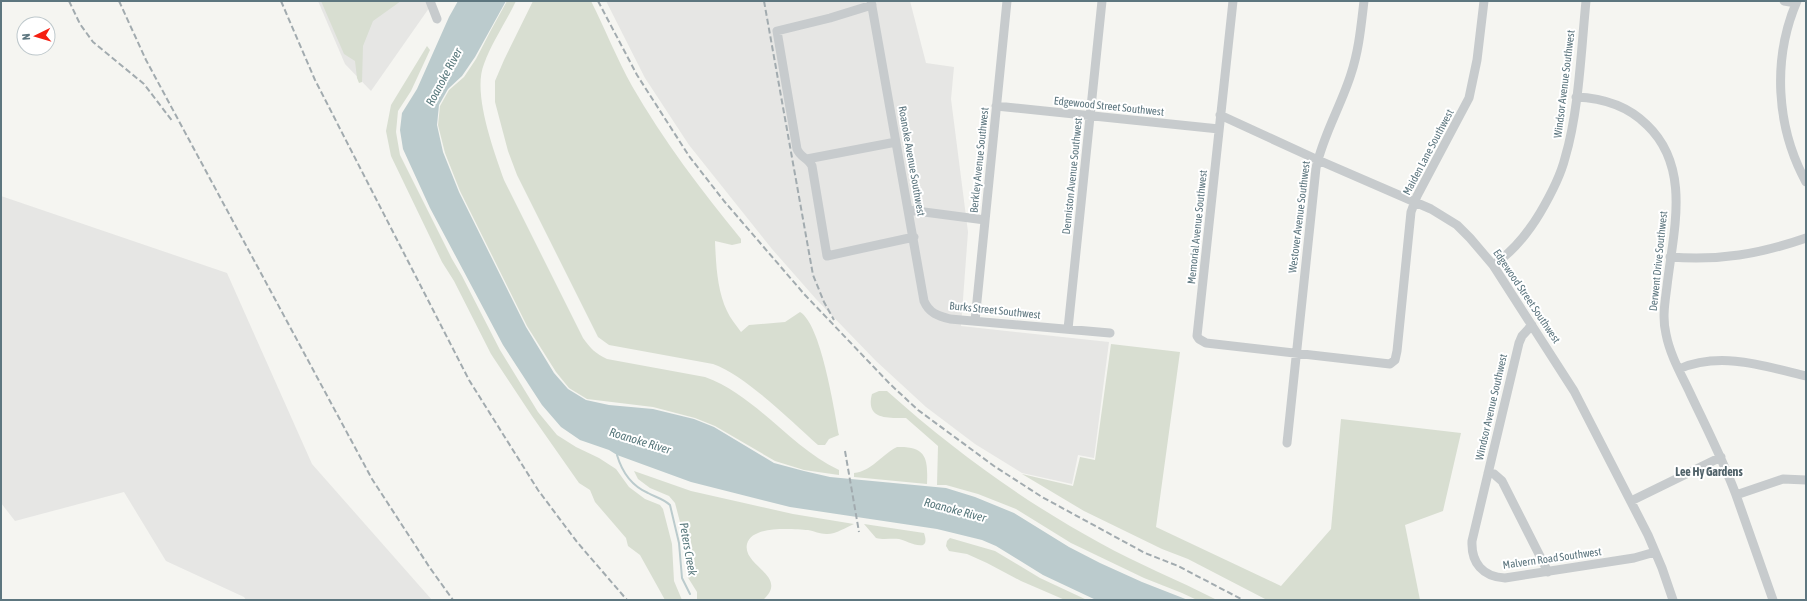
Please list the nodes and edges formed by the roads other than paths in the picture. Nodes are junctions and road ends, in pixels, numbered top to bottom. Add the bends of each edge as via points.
1 (430, 1) edge
2 (1007, 1) edge
3 (1102, 1) edge
4 (1233, 1) edge
5 (1364, 1) edge
6 (1484, 1) edge
7 (1586, 1) edge
8 (1784, 1) edge
9 (1797, 2) edge
10 (872, 3) edge
11 (437, 19) dead end
12 (1576, 97) junction
13 (996, 106) junction
14 (1220, 114) junction
15 (1090, 116) junction
16 (1219, 129) junction
17 (896, 142) junction
18 (807, 159) junction
19 (1318, 160) junction
20 (1806, 182) edge
21 (1414, 202) junction
22 (909, 210) junction
23 (985, 220) junction
24 (914, 237) junction
25 (1806, 238) edge
26 (1670, 257) junction
27 (1493, 265) junction
28 (975, 321) junction
29 (1532, 325) junction
30 (1068, 329) junction
31 (1110, 333) dead end
32 (1296, 353) junction
33 (1679, 369) junction
34 (1806, 376) edge
35 (1287, 443) dead end
36 (1721, 457) junction
37 (1488, 473) junction
38 (1806, 480) edge
39 (1736, 495) junction
40 (1482, 498) joint
41 (1631, 501) junction
42 (1655, 552) junction
43 (1548, 572) junction
44 (1673, 600) edge
45 (1774, 600) edge

1 - 11 street
2 - 13 street, Berkley Avenue Southwest
3 - 15 street, Denniston Avenue Southwest
4 - 14 street
5 - 19 street, Westover Avenue Southwest via 1351,74
6 - 21 street, Maiden Lane Southwest via 1477,60 1469,98
7 - 12 street, Windsor Avenue Southwest
8 - 9 street
9 - 20 street via 1784,42 1780,86 1785,124
10 - 17 street, Roanoke Avenue Southwest
10 - 18 street via 830,18 777,31 797,149
12 - 26 street, Derwent Drive Southwest via 1600,100 1634,114 1652,130 1666,149 1673,167 1676,188
12 - 27 street, Windsor Avenue Southwest via 1565,158 1551,195 1521,240
13 - 15 street, Edgewood Street Southwest
13 - 23 street, Berkley Avenue Southwest
14 - 16 street, Memorial Avenue Southwest
14 - 19 street, Edgewood Street Southwest
15 - 16 street, Edgewood Street Southwest
15 - 30 street, Denniston Avenue Southwest
16 - 32 street, Memorial Avenue Southwest via 1198,328 1199,339 1206,343
17 - 18 street
17 - 22 street, Roanoke Avenue Southwest
18 - 24 street via 812,166 827,256
19 - 21 street, Edgewood Street Southwest
19 - 32 street, Westover Avenue Southwest
21 - 27 street, Edgewood Street Southwest via 1457,225
21 - 32 street, Maiden Lane Southwest via 1410,218 1395,360 1390,364
22 - 23 street
22 - 24 street, Roanoke Avenue Southwest
23 - 28 street, Berkley Avenue Southwest
24 - 28 street, Burks Street Southwest via 924,301 928,309 938,316
25 - 26 street via 1746,255
26 - 33 street, Derwent Drive Southwest via 1664,321 1668,344
27 - 29 street, Edgewood Street Southwest
28 - 30 street, Burks Street Southwest
29 - 37 street, Windsor Avenue Southwest via 1519,343
29 - 41 street, Edgewood Street Southwest via 1574,390
30 - 31 street, Burks Street Southwest
32 - 35 street, Westover Avenue Southwest
33 - 34 street via 1706,362 1738,361
33 - 36 street, Derwent Drive Southwest
36 - 39 street, Derwent Drive Southwest
36 - 41 street
37 - 40 street, Windsor Avenue Southwest
37 - 43 street via 1494,474 1502,481
38 - 39 street via 1783,479
39 - 45 street, Derwent Drive Southwest
40 - 43 street, Malvern Road Southwest via 1472,548 1475,563 1480,569 1498,578
41 - 42 street, Edgewood Street Southwest
42 - 43 street, Malvern Road Southwest via 1634,558
42 - 44 street, Edgewood Street Southwest

